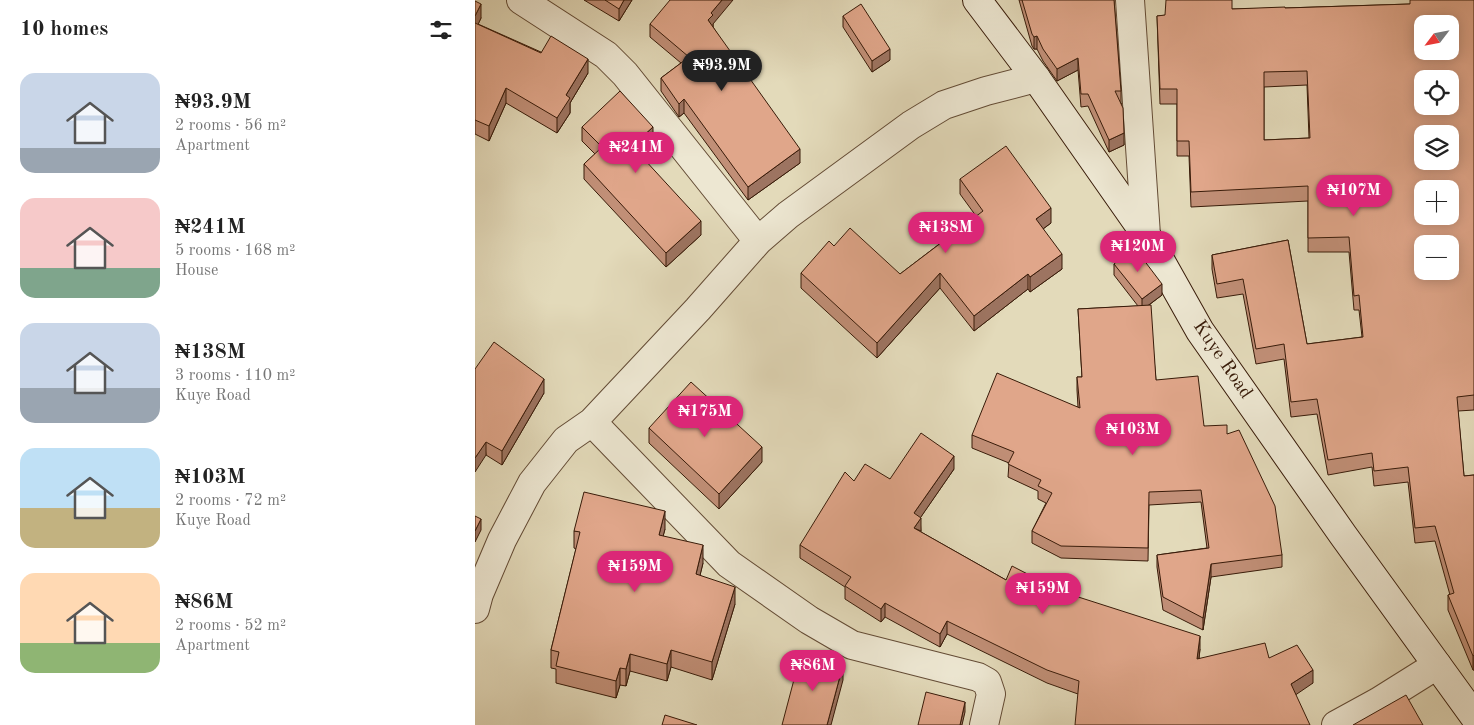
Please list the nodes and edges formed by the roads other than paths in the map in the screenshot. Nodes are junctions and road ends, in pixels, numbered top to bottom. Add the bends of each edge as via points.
1 (521, 0) edge
2 (977, 0) edge
3 (1130, 0) edge
4 (1036, 78) junction
5 (1146, 235) junction
6 (758, 241) junction
7 (592, 422) junction
8 (475, 609) edge
9 (1437, 665) junction
10 (1474, 716) edge
11 (984, 725) edge
12 (1336, 725) edge

1 - 6 street via 606,55 625,74
2 - 4 street, Kuye Road
3 - 5 street
4 - 5 street, Kuye Road
4 - 6 street via 944,105 787,215
5 - 9 street, Kuye Road via 1200,331
6 - 7 street
7 - 8 street via 565,440 531,483 502,540
7 - 11 street via 729,564 809,620 852,645 987,682 991,694
9 - 10 street, Kuye Road
9 - 12 street

